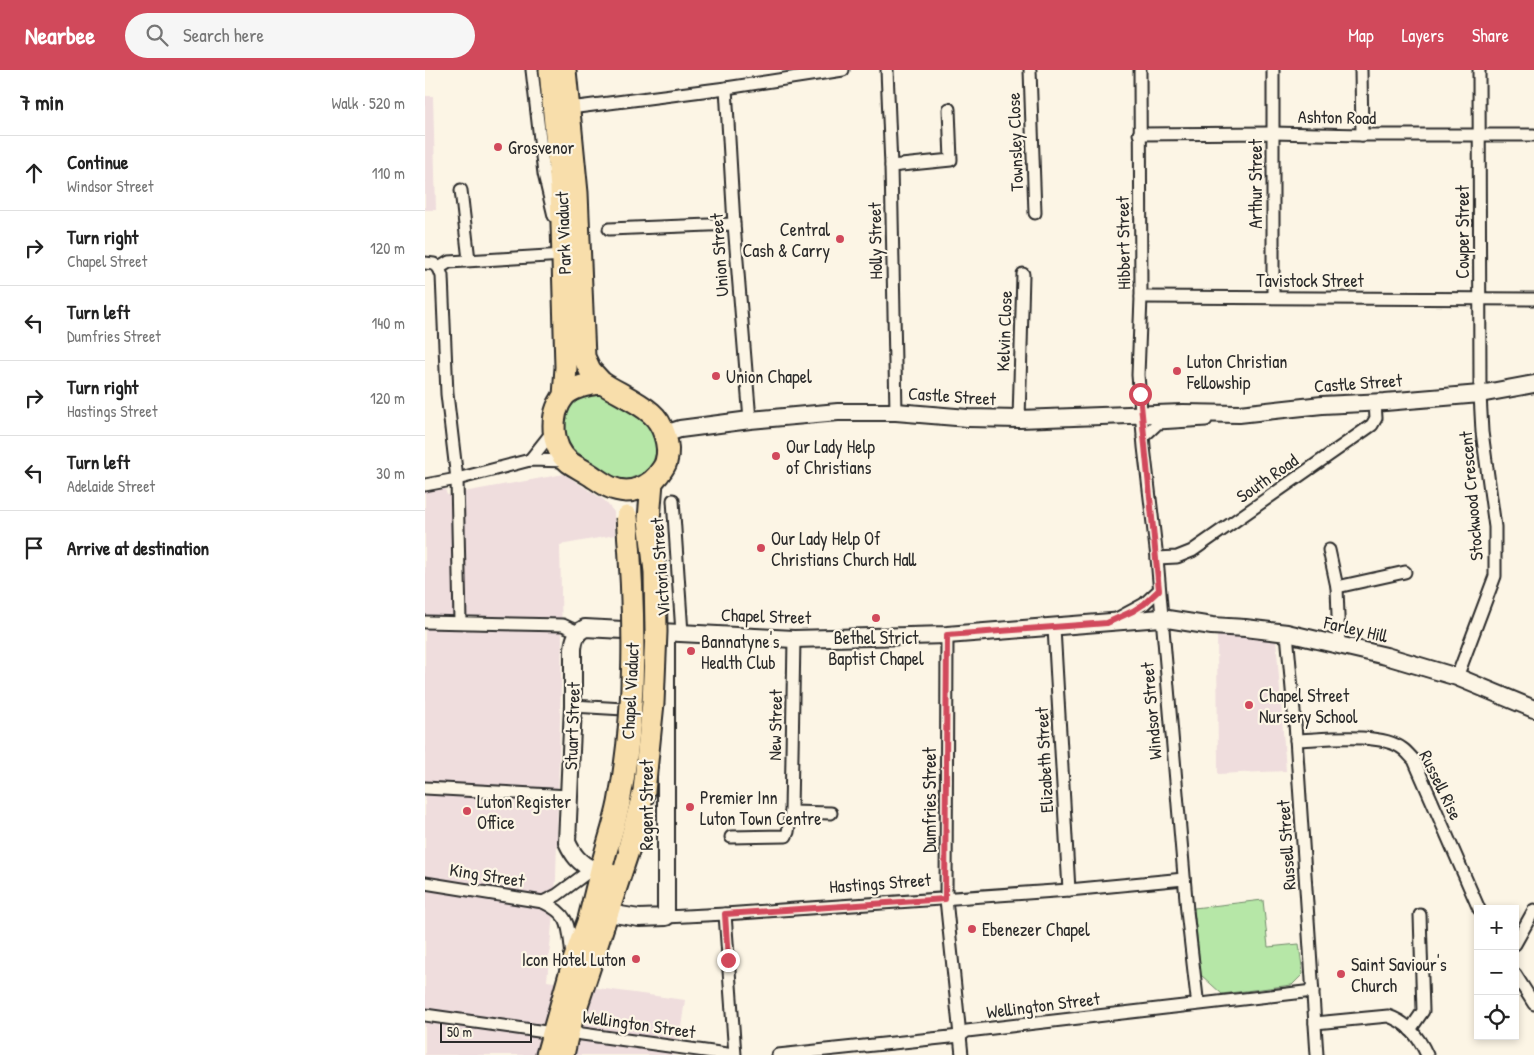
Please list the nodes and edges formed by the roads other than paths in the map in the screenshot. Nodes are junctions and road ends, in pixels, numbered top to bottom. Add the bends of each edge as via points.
1 (532, 70) edge
2 (550, 70) edge
3 (565, 70) edge
4 (843, 70) edge
5 (887, 70) edge
6 (1030, 70) edge
7 (1140, 70) edge
8 (1273, 70) edge
9 (1361, 70) edge
10 (1479, 70) edge
11 (726, 88) junction
12 (570, 108) junction
13 (949, 109) dead end
14 (1272, 133) junction
15 (1139, 134) junction
16 (1362, 135) junction
17 (1480, 135) junction
18 (1534, 135) edge
19 (891, 166) junction
20 (461, 190) dead end
21 (1035, 213) dead end
22 (734, 224) junction
23 (609, 229) dead end
24 (564, 255) junction
25 (469, 260) junction
26 (425, 263) edge
27 (439, 268) junction
28 (1023, 274) dead end
29 (1141, 297) junction
30 (1273, 297) junction
31 (1480, 298) junction
32 (1534, 299) edge
33 (603, 383) junction
34 (1534, 384) edge
35 (1479, 394) junction
36 (564, 396) junction
37 (1375, 402) junction
38 (896, 412) junction
39 (1239, 414) junction
40 (1142, 416) junction
41 (1019, 419) junction
42 (750, 420) junction
43 (553, 431) junction
44 (665, 434) junction
45 (1143, 437) junction
46 (530, 460) junction
47 (569, 461) junction
48 (457, 479) junction
49 (652, 482) junction
50 (425, 484) edge
51 (613, 490) junction
52 (673, 500) dead end
53 (1329, 550) dead end
54 (1157, 558) junction
55 (1405, 572) dead end
56 (1337, 587) junction
57 (1159, 590) junction
58 (1161, 618) junction
59 (425, 622) edge
60 (461, 622) junction
61 (1107, 623) junction
62 (1054, 628) junction
63 (578, 632) junction
64 (674, 633) junction
65 (1287, 634) junction
66 (947, 635) junction
67 (794, 639) junction
68 (1339, 645) junction
69 (1457, 678) junction
70 (573, 706) junction
71 (1534, 710) edge
72 (666, 711) junction
73 (1297, 740) junction
74 (425, 788) edge
75 (569, 796) junction
76 (791, 812) junction
77 (831, 813) dead end
78 (731, 838) dead end
79 (597, 866) junction
80 (1184, 880) junction
81 (425, 884) edge
82 (1069, 890) junction
83 (945, 899) junction
84 (543, 902) junction
85 (1477, 905) edge
86 (1534, 910) edge
87 (608, 913) junction
88 (725, 914) junction
89 (1420, 915) dead end
90 (666, 916) junction
91 (1519, 937) edge
92 (573, 963) junction
93 (1519, 980) edge
94 (1313, 990) junction
95 (1200, 1003) junction
96 (1534, 1004) edge
97 (425, 1016) edge
98 (1315, 1023) junction
99 (1410, 1030) junction
100 (561, 1032) junction
101 (960, 1036) junction
102 (547, 1055) edge
103 (563, 1055) edge
104 (734, 1055) edge
105 (778, 1055) edge
106 (962, 1055) edge
107 (1317, 1055) edge
108 (1427, 1055) edge

1 - 24 street via 544,174
2 - 24 highway, Park Viaduct
3 - 12 highway, Park Viaduct
4 - 11 street
5 - 19 street, Holly Street
6 - 21 street, Townsley Close
7 - 15 street, Hibbert Street
8 - 14 street, Arthur Street
9 - 16 street
10 - 17 street, Cowper Street
11 - 12 street
11 - 22 street, Union Street
12 - 33 highway, Park Viaduct via 579,221 584,357 590,370
13 - 19 street via 951,160
14 - 15 street, Ashton Road
14 - 16 street, Ashton Road
14 - 30 street, Arthur Street
15 - 29 street, Hibbert Street
16 - 17 street, Ashton Road
17 - 18 street, Ashton Road
17 - 31 street, Cowper Street
19 - 38 street, Holly Street
20 - 25 street
22 - 23 street
22 - 42 street, Union Street
24 - 25 street
24 - 36 highway, Park Viaduct
25 - 27 street via 449,262
26 - 27 street
27 - 48 street via 447,394
28 - 41 street, Kelvin Close
29 - 30 street, Tavistock Street
29 - 40 street, Hibbert Street via 1138,375
30 - 31 street, Tavistock Street
31 - 32 street, Tavistock Street
31 - 35 street, Cowper Street
33 - 36 highway via 577,388
33 - 44 highway via 651,413
34 - 35 main road, Castle Street
35 - 37 main road, Castle Street
35 - 69 street, Stockwood Crescent via 1495,527 1495,576
36 - 43 highway via 556,411
37 - 39 main road, Castle Street
37 - 54 street, South Road via 1376,418 1372,425 1192,551 1177,557
38 - 41 main road, Castle Street
38 - 42 main road, Castle Street via 838,412
39 - 40 main road, Castle Street
39 - 45 street, Castle Street via 1201,421 1158,423
40 - 41 main road, Castle Street
40 - 45 street, Windsor Street
42 - 44 main road, Castle Street via 679,429
43 - 46 street
43 - 47 highway
44 - 49 highway via 667,462
45 - 54 street, Windsor Street
46 - 47 street
46 - 48 street
47 - 51 highway
48 - 50 street
48 - 60 street
49 - 51 highway via 629,491
49 - 87 highway, Chapel Viaduct, bridge via 649,519 655,572 656,632 644,792
51 - 79 highway, Chapel Viaduct, bridge via 627,517 633,589 633,660 629,732 619,804
52 - 64 street, Victoria Street
53 - 56 street
54 - 57 street, Windsor Street
55 - 56 street
56 - 68 street
57 - 58 street, Windsor Street
57 - 61 street, Chapel Street via 1133,611
58 - 61 main road, Chapel Street
58 - 65 main road, Farley Hill
58 - 80 street, Windsor Street
59 - 60 street, Chapel Street
60 - 63 street, Chapel Street via 563,624
61 - 62 main road, Chapel Street
62 - 66 main road, Chapel Street
62 - 82 street, Elizabeth Street
63 - 64 main road, Chapel Street via 592,628
63 - 70 main road, Stuart Street via 573,649
64 - 67 main road, Chapel Street
64 - 72 main road, Regent Street
65 - 68 main road, Farley Hill
65 - 73 street, Russell Street
66 - 67 main road, Chapel Street
66 - 83 street, Dumfries Street
67 - 76 street, New Street
68 - 69 main road, Farley Hill
69 - 71 main road, Farley Hill
70 - 72 street
70 - 75 main road, Stuart Street
72 - 90 main road, Regent Street
73 - 85 street, Russell Rise via 1354,737 1387,741 1403,748 1414,760
73 - 94 street, Russell Street
74 - 75 street
75 - 79 main road, Stuart Street via 567,842 576,859
76 - 77 street
76 - 78 street, New Street via 786,836
79 - 84 street
79 - 92 highway via 589,920
80 - 82 street, Hastings Street
80 - 95 street, Windsor Street
81 - 84 street, King Street
82 - 83 street, Hastings Street
83 - 88 street, Hastings Street
83 - 101 street, Dumfries Street
84 - 92 street via 562,914 569,931
86 - 91 street
87 - 90 main road, Hastings Street via 639,918
87 - 100 highway
88 - 90 street, Hastings Street
88 - 104 street
89 - 99 street via 1423,1011
92 - 100 highway via 563,1002
93 - 96 street
94 - 95 street, Wellington Street
94 - 98 street, Russell Street
95 - 101 street, Wellington Street via 967,1031
97 - 100 street, Wellington Street
98 - 99 street via 1387,1016 1399,1020
98 - 107 street, Russell Street
99 - 108 street
100 - 102 highway
100 - 103 highway
100 - 104 street, Wellington Street
101 - 105 street, Wellington Street
101 - 106 street, Dumfries Street

